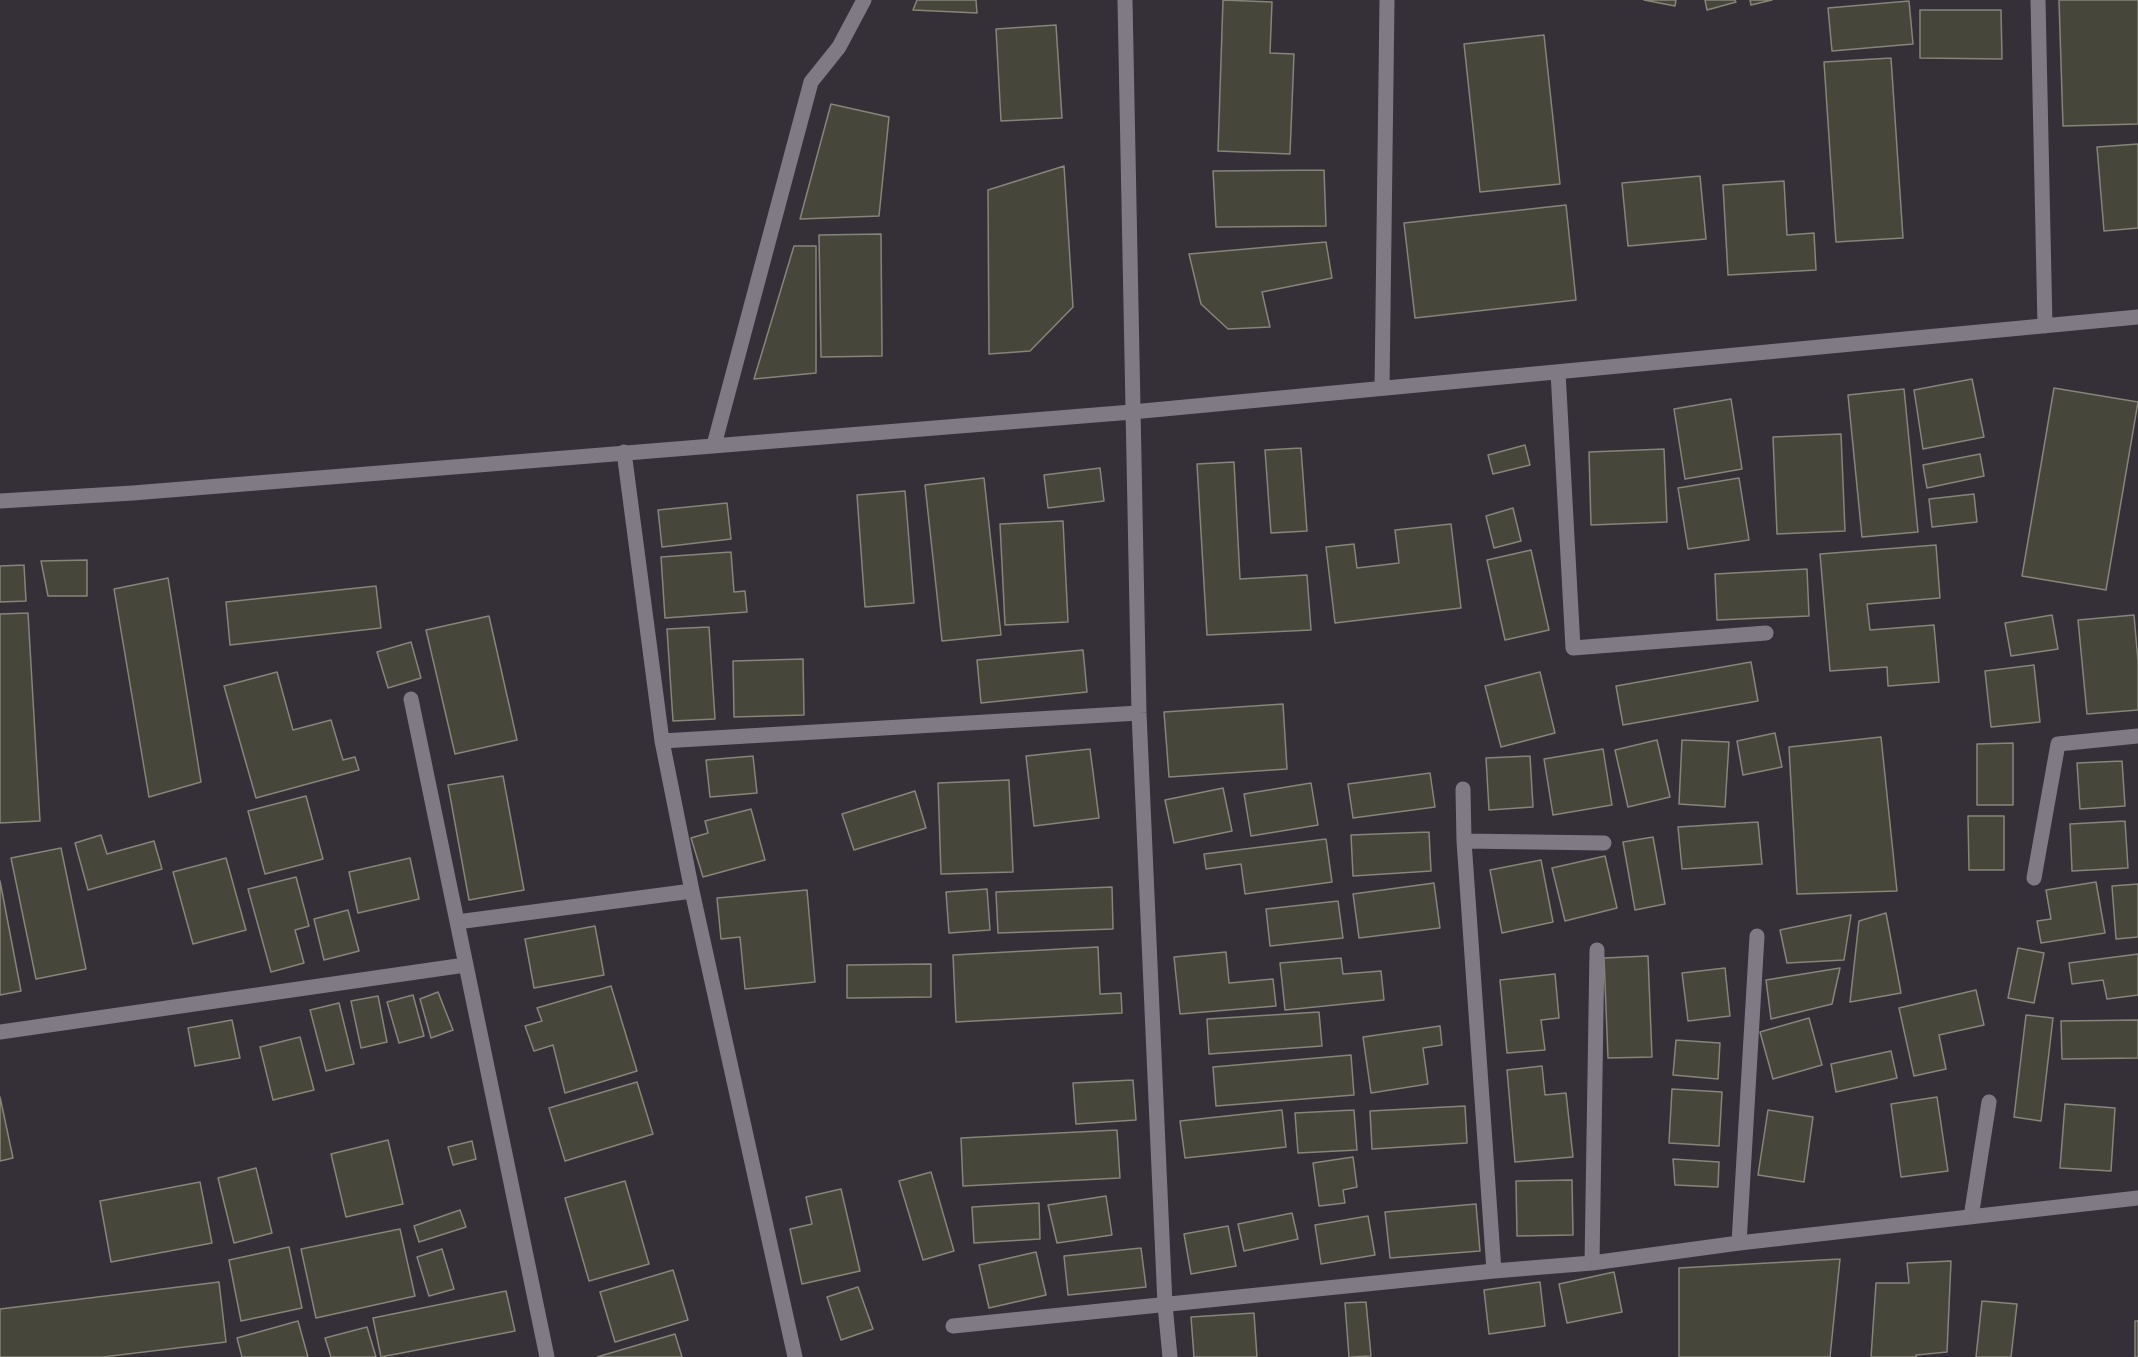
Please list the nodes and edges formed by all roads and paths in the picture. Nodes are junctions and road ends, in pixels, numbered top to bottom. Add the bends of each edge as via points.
1 (864, 0) edge
2 (1125, 0) edge
3 (1387, 0) edge
4 (2038, 0) edge
5 (2138, 317) edge
6 (2045, 326) junction
7 (1558, 372) junction
8 (1382, 388) junction
9 (1132, 412) junction
10 (714, 445) junction
11 (624, 452) junction
12 (0, 501) edge
13 (1766, 633) dead end
14 (411, 699) dead end
15 (1139, 712) junction
16 (2138, 736) edge
17 (662, 741) junction
18 (1462, 789) dead end
19 (1464, 841) junction
20 (1604, 843) dead end
21 (2034, 878) dead end
22 (692, 891) junction
23 (457, 922) junction
24 (1757, 936) dead end
25 (1597, 950) dead end
26 (465, 965) junction
27 (0, 1032) edge
28 (1989, 1102) dead end
29 (2138, 1198) edge
30 (1971, 1216) junction
31 (1739, 1243) junction
32 (1592, 1263) junction
33 (1494, 1271) junction
34 (1165, 1305) junction
35 (953, 1326) dead end
36 (547, 1357) edge
37 (795, 1357) edge
38 (1170, 1357) edge

1 - 10 street via 839,47 811,82
2 - 9 street
3 - 8 street
4 - 6 street
5 - 6 street
6 - 7 street
7 - 8 street
7 - 13 street via 1573,648
8 - 9 street
9 - 10 street
9 - 15 street
10 - 11 street
11 - 12 street
11 - 17 street
14 - 23 street
15 - 17 street
15 - 34 street
16 - 21 street via 2058,744
17 - 22 street
18 - 19 street
19 - 20 street
19 - 33 street
22 - 23 street
22 - 37 street
23 - 26 street
24 - 31 street
25 - 32 street
26 - 27 street
26 - 36 street
28 - 30 street
29 - 30 street
30 - 31 street
31 - 32 street
32 - 33 street
33 - 34 street
34 - 35 street
34 - 38 street

